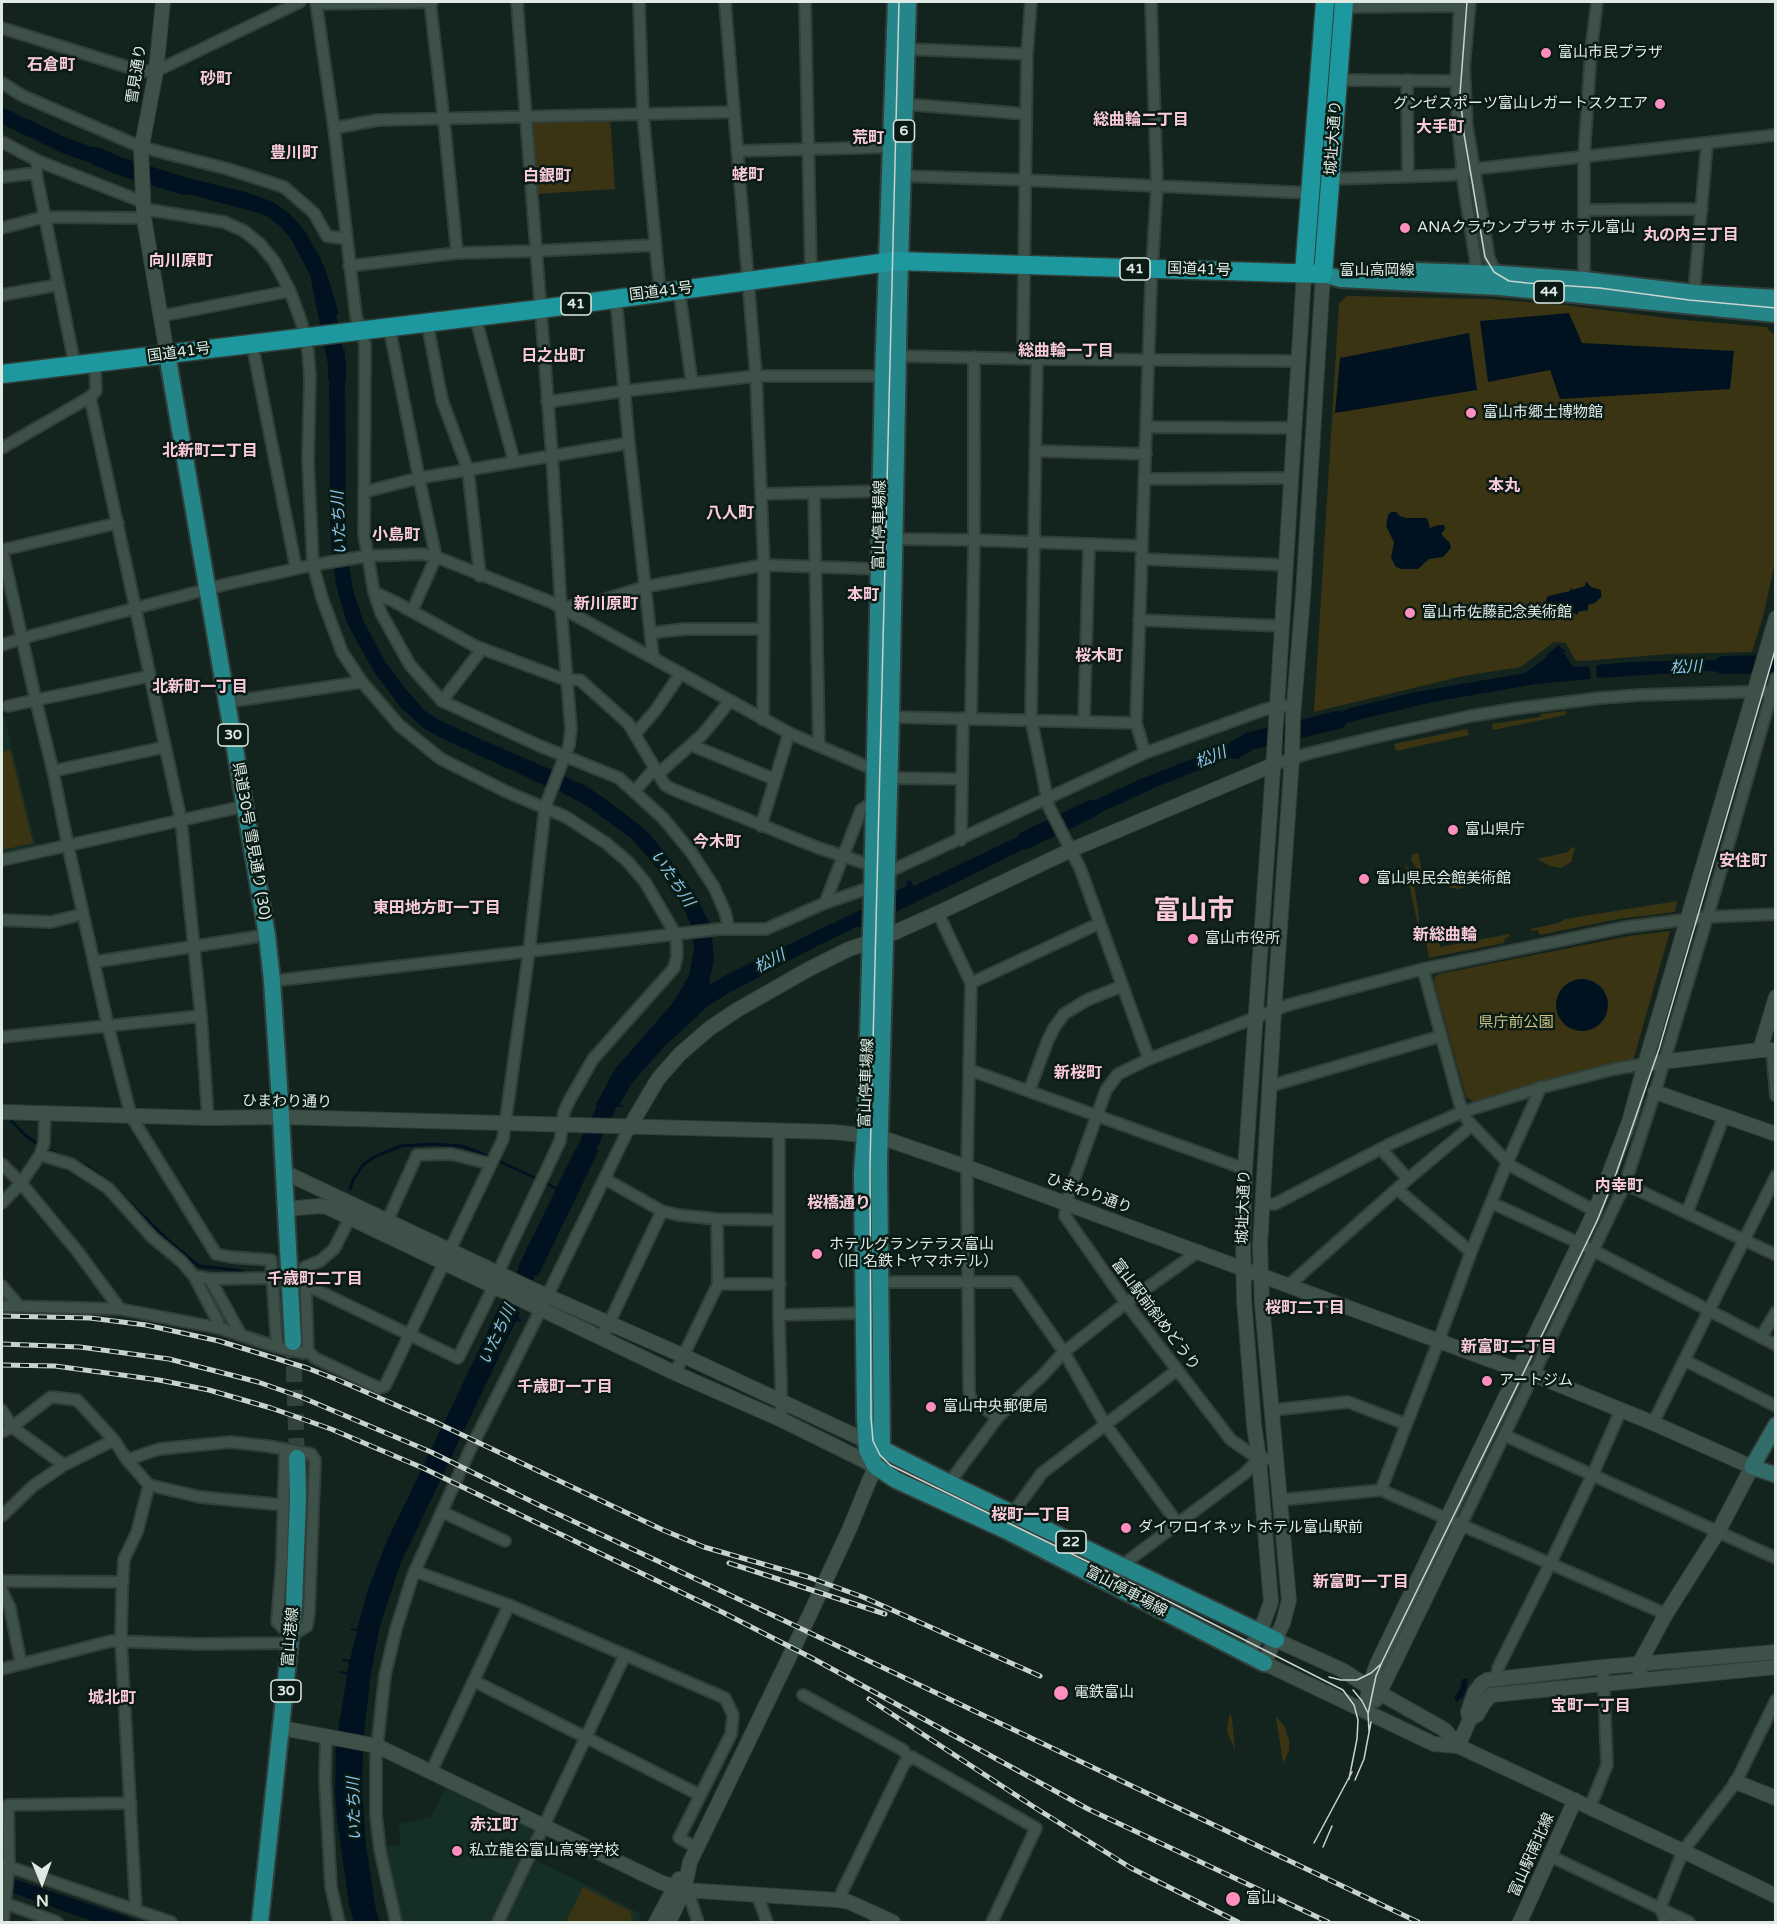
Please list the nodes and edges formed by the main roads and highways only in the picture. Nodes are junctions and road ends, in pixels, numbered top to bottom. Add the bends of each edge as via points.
1 (896, 2) edge
2 (908, 2) edge
3 (1325, 2) edge
4 (1344, 4) edge
5 (893, 262) junction
6 (1304, 273) junction
7 (1484, 273) junction
8 (1323, 274) junction
9 (1776, 298) edge
10 (1776, 314) edge
11 (167, 354) junction
12 (2, 374) edge
13 (882, 774) junction
14 (879, 869) junction
15 (873, 1136) junction
16 (285, 1344) tunnel mouth
17 (1776, 1425) edge
18 (291, 1454) tunnel mouth
19 (1776, 1475) edge
20 (1276, 1640) road end
21 (1264, 1663) road end
22 (260, 1923) edge

1 - 5 main road, 6 via 890,147
2 - 5 main road, 6 via 902,176
3 - 6 highway, 城址大通り
4 - 8 highway, 城址大通り
5 - 6 highway, 国道41号 / 41
5 - 11 highway, 国道41号 / 41
5 - 13 main road, 富山停車場線 via 883,376
5 - 13 main road, 富山停車場線 via 898,356 891,717
6 - 8 highway, 国道41号 / 41
7 - 8 main road, 富山高岡線 / 44 via 1341,279
7 - 9 main road, 富山高岡線 / 44
7 - 10 main road, 富山高岡線 / 44
11 - 12 highway, 国道41号 / 41
11 - 16 main road, 県道30号 雪見通り (30) / 30 via 267,935 286,1209
13 - 14 main road, 富山停車場線
13 - 14 main road, 富山停車場線 via 874,801
14 - 15 main road, 富山停車場線
15 - 20 main road, 富山停車場線 / 22 via 882,1449
15 - 21 main road, 富山停車場線 / 22 via 862,1173 866,1441 875,1466 896,1480 1115,1585
17 - 19 main road via 1752,1467
18 - 22 main road, 富山港線 / 30 via 298,1497 291,1639

